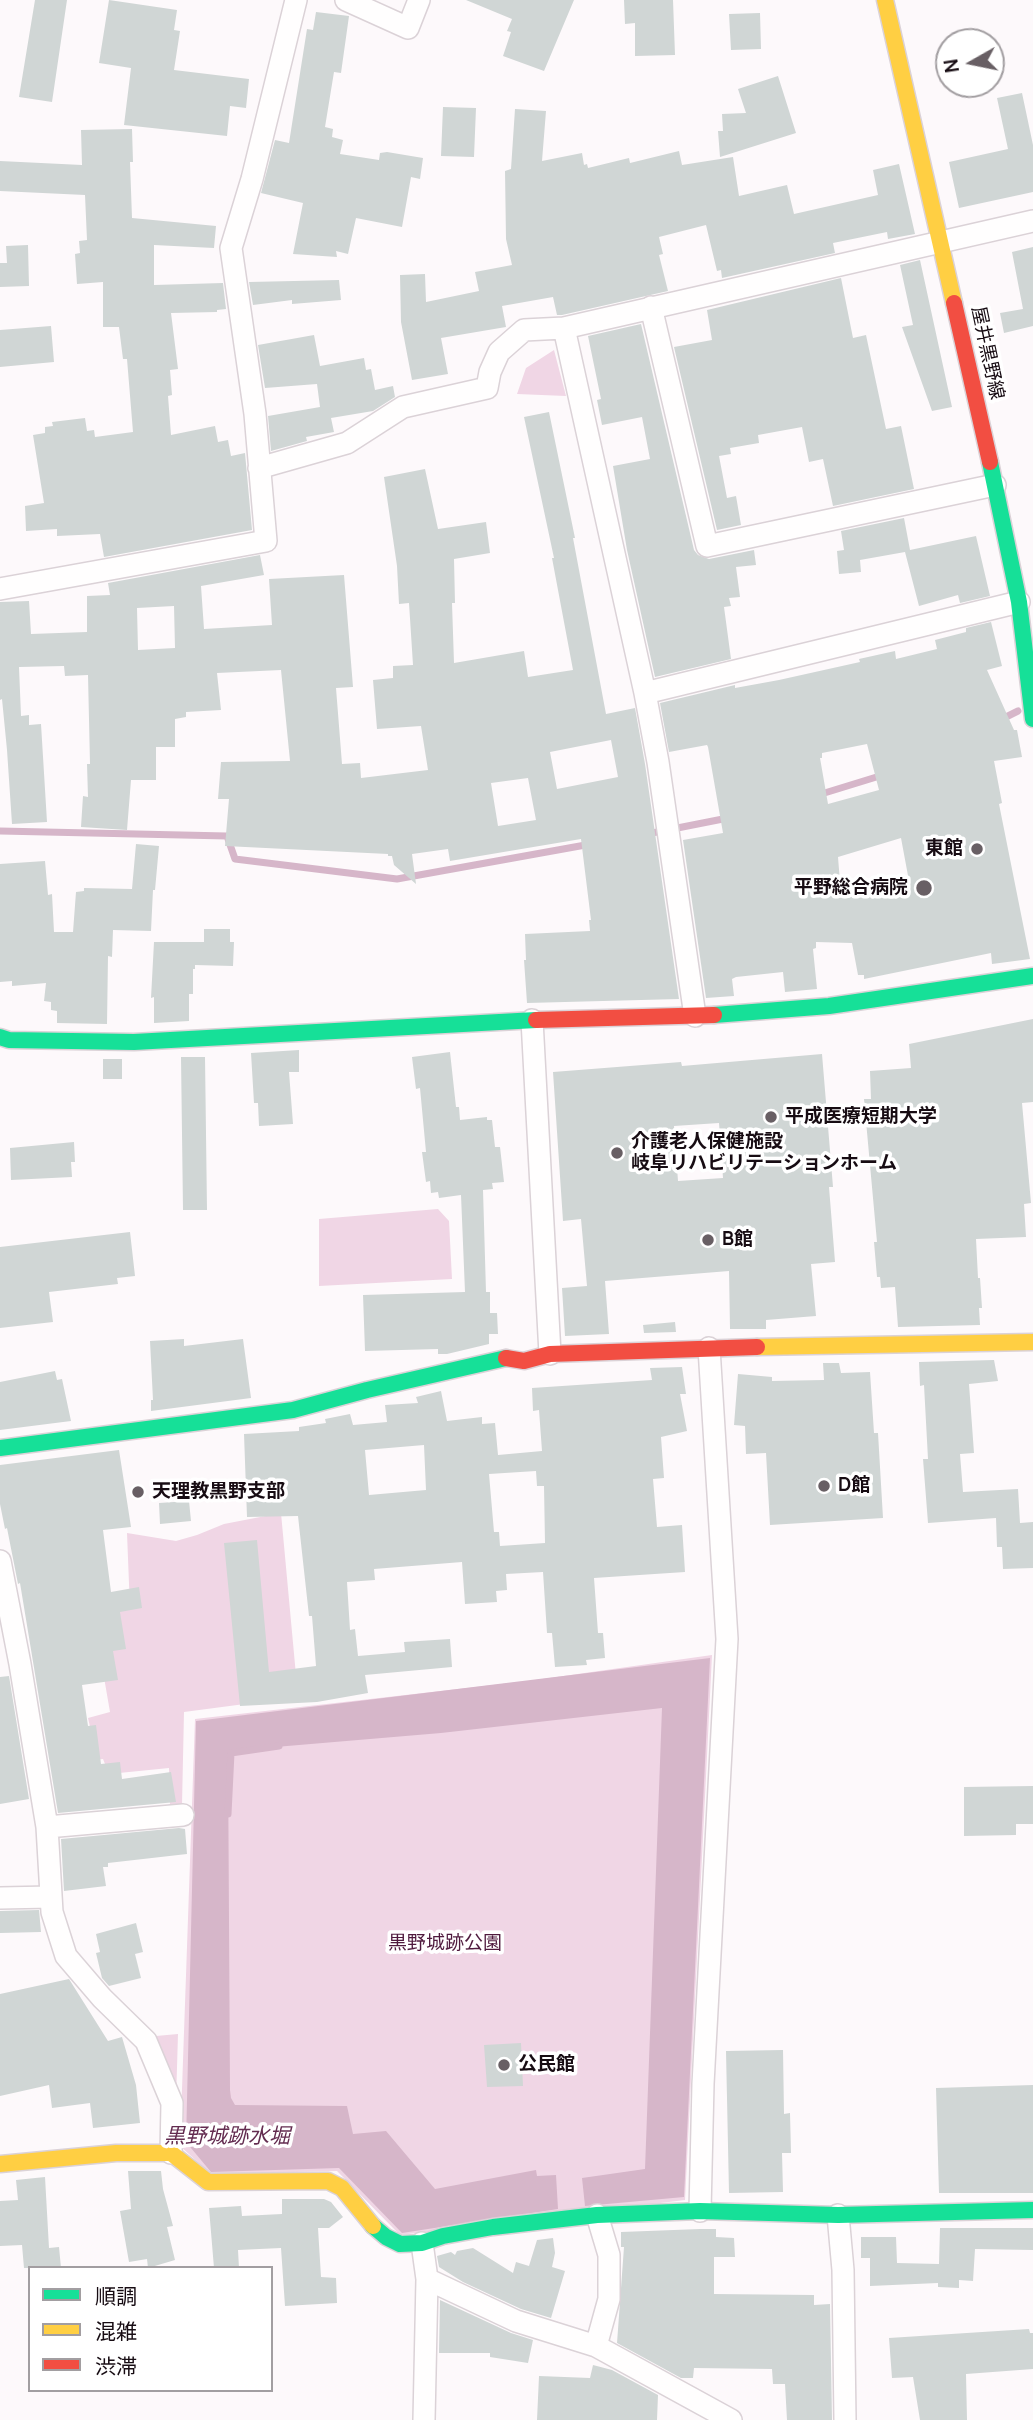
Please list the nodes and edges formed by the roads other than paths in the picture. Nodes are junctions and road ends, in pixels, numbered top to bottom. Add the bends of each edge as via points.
1 (296, 0) edge
2 (346, 0) edge
3 (419, 0) edge
4 (885, 0) edge
5 (1033, 221) edge
6 (941, 242) junction
7 (651, 307) junction
8 (564, 328) junction
9 (259, 468) junction
10 (995, 485) junction
11 (0, 589) edge
12 (1019, 602) junction
13 (1029, 660) edge
14 (645, 692) junction
15 (1033, 719) edge
16 (1033, 976) edge
17 (695, 1016) junction
18 (533, 1020) junction
19 (0, 1037) edge
20 (1033, 1342) edge
21 (709, 1348) junction
22 (550, 1354) junction
23 (0, 1448) edge
24 (0, 1561) edge
25 (183, 1815) dead end
26 (47, 1827) junction
27 (51, 1897) junction
28 (0, 1898) edge
29 (171, 2153) junction
30 (0, 2164) edge
31 (1033, 2210) edge
32 (700, 2211) junction
33 (597, 2215) junction
34 (838, 2215) junction
35 (422, 2243) junction
36 (427, 2279) junction
37 (596, 2346) junction
38 (424, 2420) edge
39 (731, 2420) edge
40 (845, 2420) edge

1 - 9 street via 231,248
2 - 3 street via 408,28
4 - 6 street, 屋井黒野線
5 - 6 street
6 - 7 street
6 - 10 street, 屋井黒野線
7 - 8 street
7 - 10 street via 707,546
8 - 9 street via 524,330 499,352 487,388 403,407 347,443
8 - 14 street
9 - 11 street via 266,541
10 - 12 street, 屋井黒野線
12 - 13 street, 屋井黒野線
12 - 14 street
13 - 15 street, 屋井黒野線
14 - 17 street
16 - 17 street via 829,1006
17 - 18 street
18 - 19 street via 134,1042
18 - 22 street
20 - 21 street
21 - 22 street
21 - 32 street via 727,1639
22 - 23 street via 524,1361 507,1358 293,1410
24 - 26 street
25 - 26 street
26 - 27 street
27 - 28 street
27 - 29 street via 66,1956 146,2041 172,2103
29 - 30 street via 116,2153
29 - 35 street via 208,2182 328,2181 342,2188 386,2237 400,2244
31 - 34 street
32 - 33 street
32 - 34 street
33 - 35 street via 493,2227
33 - 37 street via 610,2266 609,2299
34 - 40 street
35 - 36 street
36 - 37 street via 516,2321
36 - 38 street
37 - 39 street

